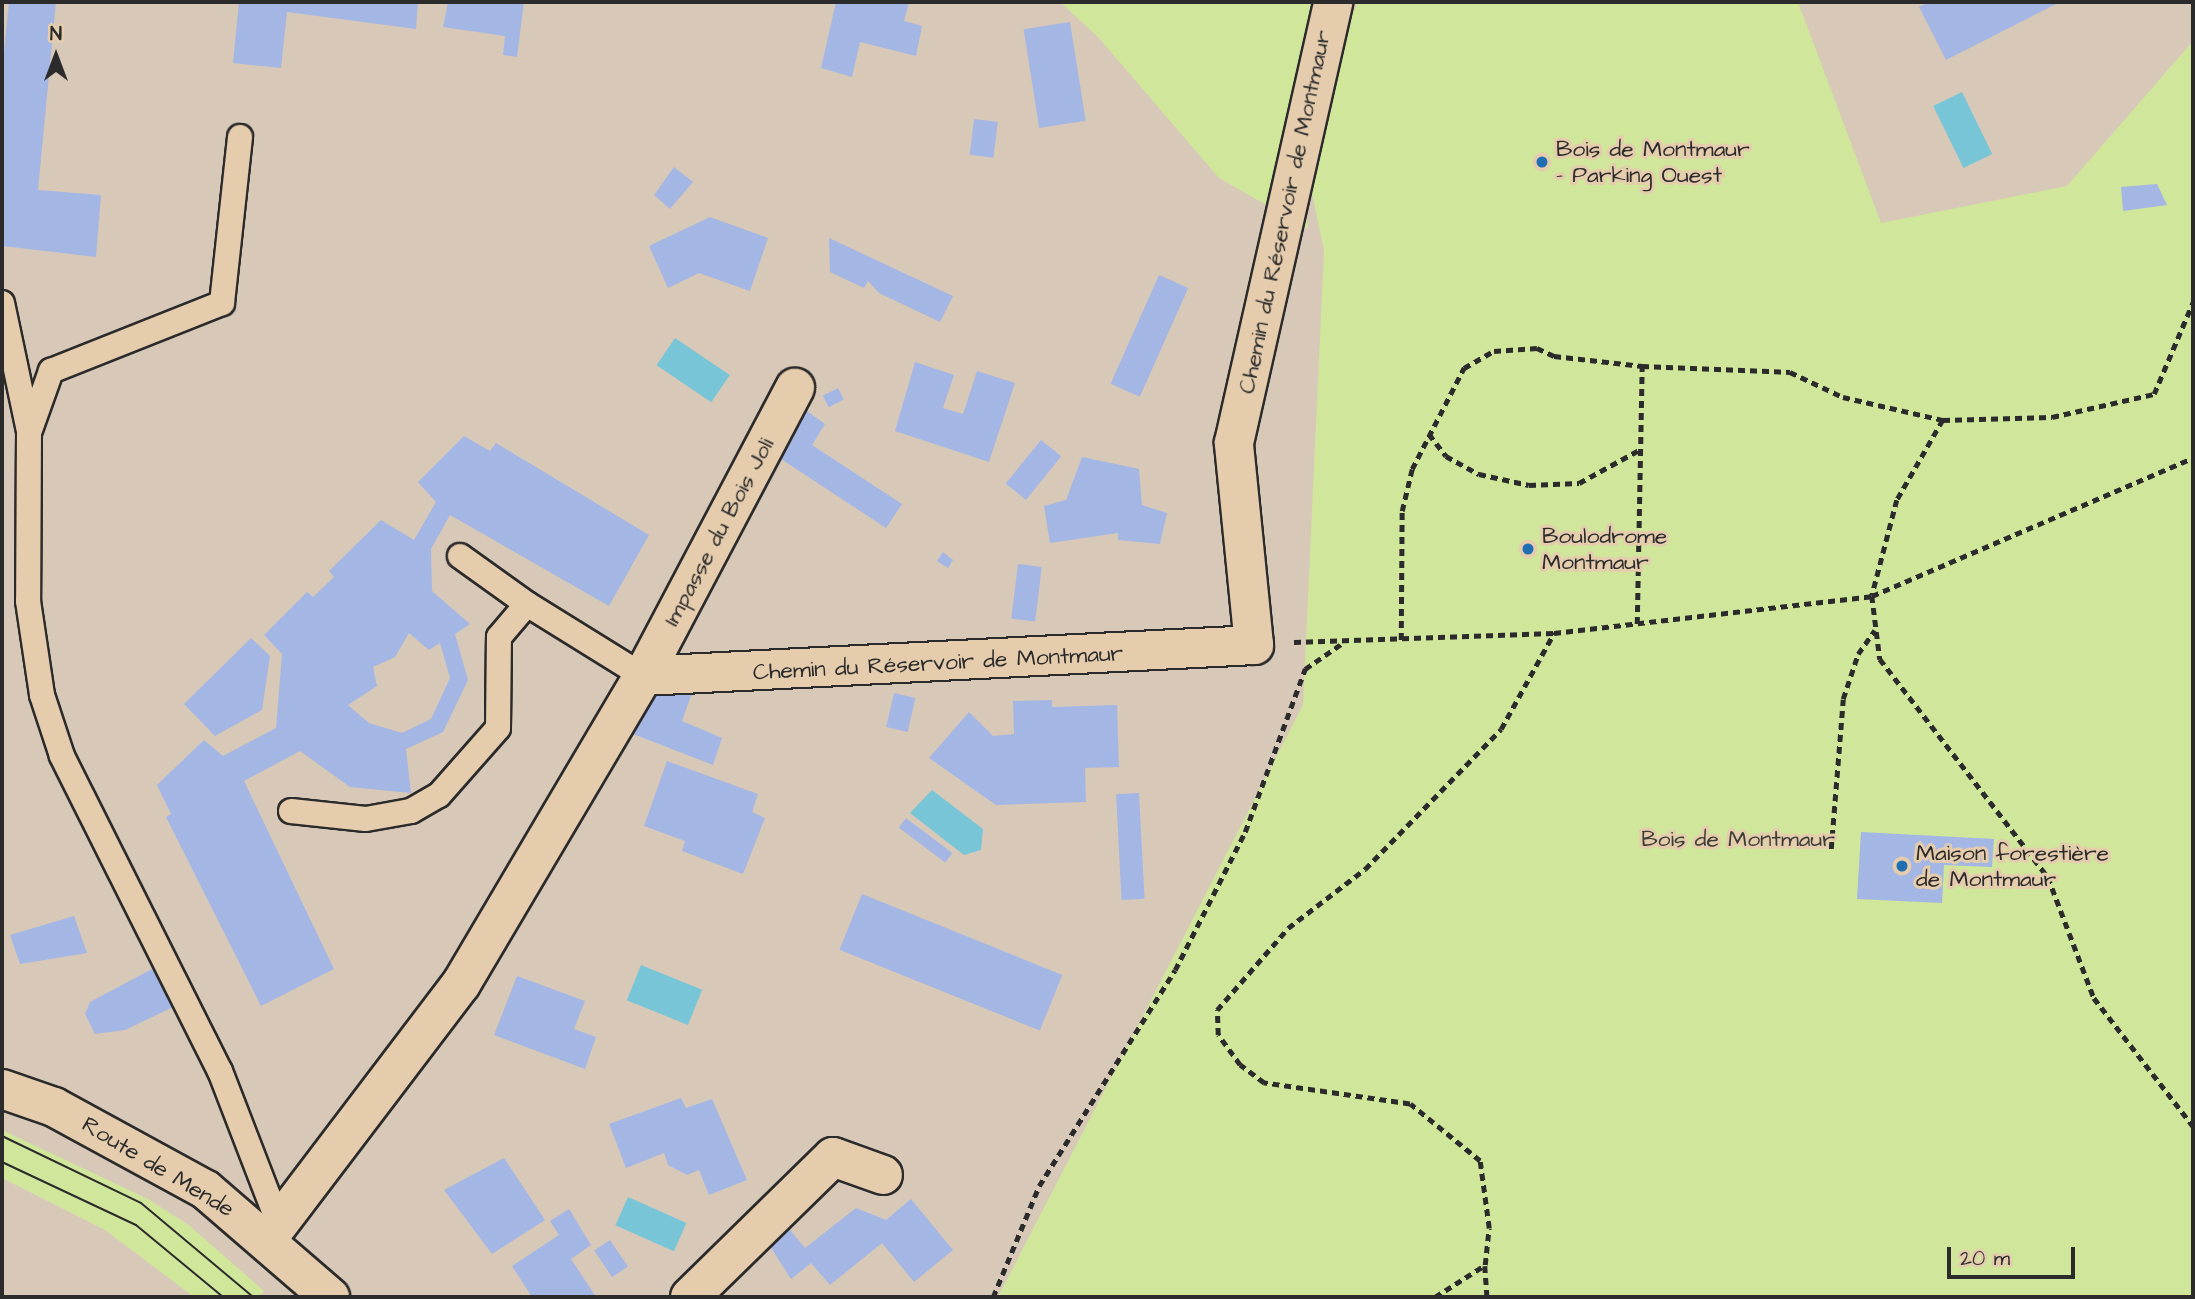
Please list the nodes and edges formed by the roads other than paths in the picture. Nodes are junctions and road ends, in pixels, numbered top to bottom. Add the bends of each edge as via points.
1 (1333, 2) edge
2 (240, 137) dead end
3 (2, 303) edge
4 (795, 388) dead end
5 (29, 431) junction
6 (460, 556) dead end
7 (527, 604) junction
8 (643, 676) junction
9 (291, 811) dead end
10 (2, 1089) edge
11 (883, 1175) dead end
12 (273, 1230) junction
13 (330, 1297) edge
14 (690, 1297) edge

1 - 8 street, Chemin du Réservoir de Montmaur via 1234,443 1254,645
2 - 5 lane via 222,303 51,371
3 - 5 lane
4 - 8 street, Impasse du Bois Joli
5 - 12 lane via 28,601 42,695 62,756 220,1071
6 - 7 lane
7 - 8 lane
7 - 9 lane via 499,637 498,728 439,794 411,811 366,819
8 - 12 street via 461,984
10 - 12 street, Route de Mende via 115,1138
11 - 14 street via 833,1157
12 - 13 street, Route de Mende

